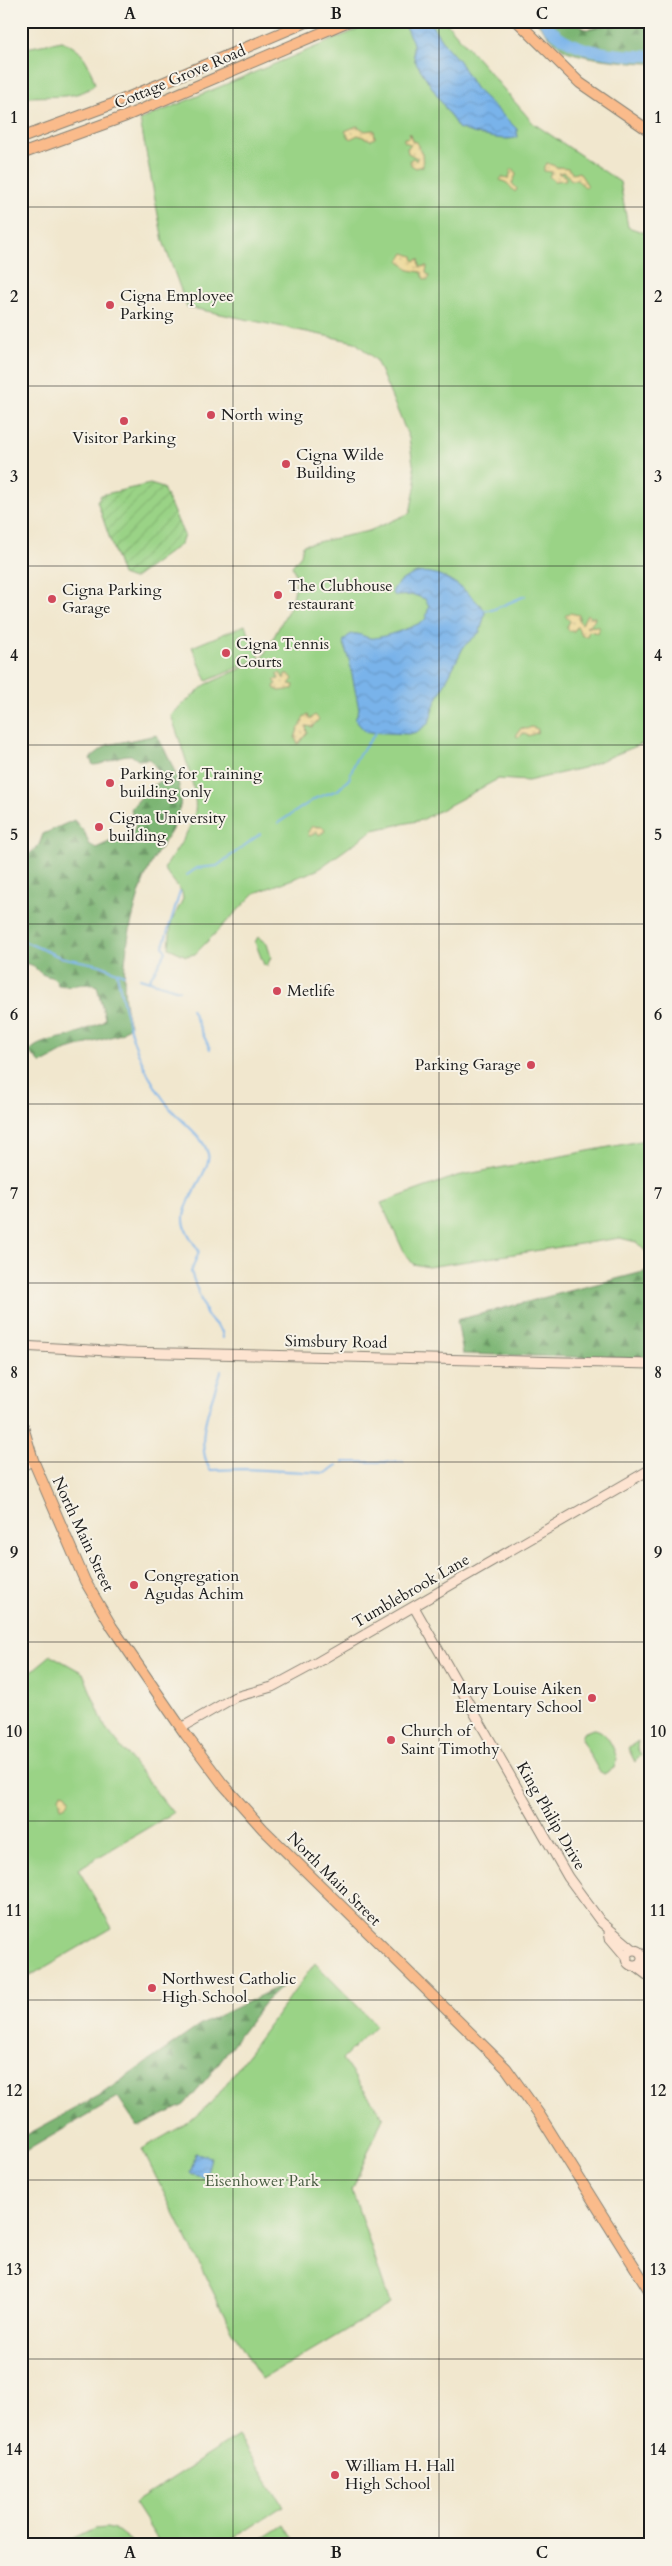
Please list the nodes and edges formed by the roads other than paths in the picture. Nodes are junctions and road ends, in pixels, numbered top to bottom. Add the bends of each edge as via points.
1 (309, 21) edge
2 (349, 21) edge
3 (517, 21) edge
4 (330, 25) edge
5 (651, 132) edge
6 (21, 138) edge
7 (21, 154) edge
8 (21, 1346) edge
9 (651, 1364) edge
10 (21, 1420) edge
11 (21, 1444) edge
12 (33, 1460) junction
13 (21, 1467) edge
14 (651, 1469) edge
15 (414, 1606) junction
16 (181, 1728) junction
17 (609, 1932) junction
18 (634, 1950) junction
19 (627, 1958) junction
20 (642, 1959) junction
21 (635, 1966) junction
22 (651, 1969) edge
23 (651, 1978) edge
24 (651, 2293) edge

1 - 6 main road, Cottage Grove Road via 110,105
2 - 4 main road, Cottage Grove Road
3 - 5 main road via 580,83
4 - 7 main road, Cottage Grove Road via 126,116
8 - 9 street, Simsbury Road via 125,1352
10 - 12 main road, North Main Street
11 - 12 main road, North Main Street
12 - 13 street
12 - 16 main road, North Main Street via 87,1585
14 - 15 street, Tumblebrook Lane
15 - 16 street, Tumblebrook Lane via 272,1687 236,1697
15 - 17 street, King Philip Drive via 559,1862
16 - 24 main road, North Main Street via 222,1783 267,1834 506,2068 539,2114
17 - 18 street, King Philip Drive
17 - 19 street, King Philip Drive via 610,1938
18 - 19 street
18 - 20 street via 641,1954
19 - 21 street via 630,1965
20 - 21 street
20 - 22 street
21 - 23 street

